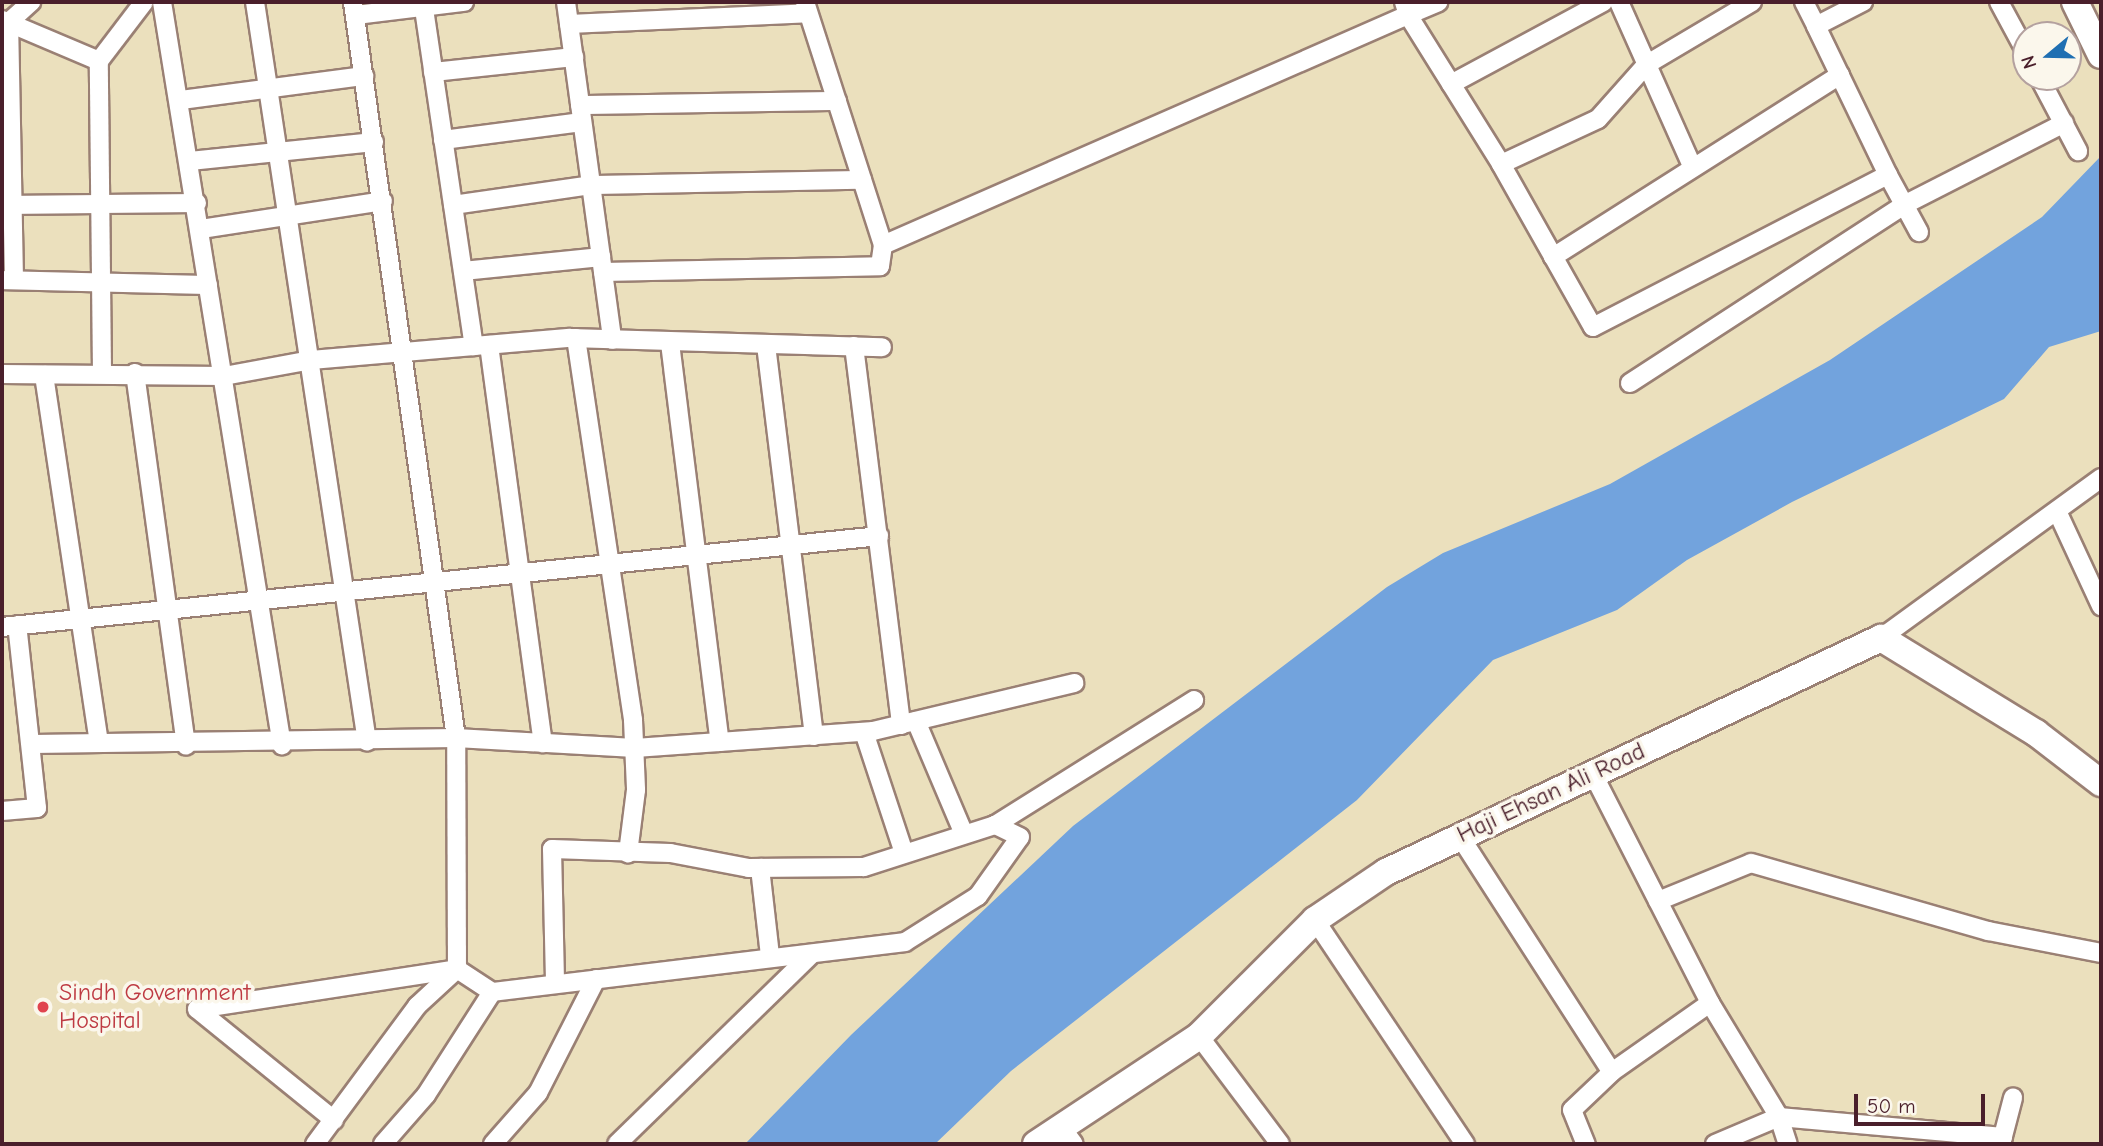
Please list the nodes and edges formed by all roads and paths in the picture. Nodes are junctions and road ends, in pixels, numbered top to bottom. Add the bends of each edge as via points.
1 (31, 2) edge
2 (144, 2) edge
3 (162, 2) edge
4 (255, 2) edge
5 (464, 2) edge
6 (566, 2) edge
7 (1438, 2) edge
8 (1603, 2) edge
9 (1619, 2) edge
10 (1752, 2) edge
11 (1804, 2) edge
12 (1863, 2) edge
13 (2000, 2) edge
14 (2075, 2) edge
15 (423, 4) edge
16 (807, 7) edge
17 (354, 8) edge
18 (1406, 8) edge
19 (5, 21) edge
20 (569, 24) junction
21 (2012, 25) edge
22 (1816, 26) junction
23 (2101, 55) edge
24 (573, 57) junction
25 (99, 61) junction
26 (1646, 65) junction
27 (433, 72) junction
28 (1840, 75) junction
29 (364, 76) junction
30 (1451, 84) junction
31 (269, 89) junction
32 (2047, 91) edge
33 (181, 100) junction
34 (837, 101) junction
35 (581, 113) junction
36 (2064, 123) junction
37 (443, 140) junction
38 (374, 142) junction
39 (278, 151) junction
40 (2078, 151) dead end
41 (190, 161) junction
42 (1501, 164) junction
43 (1691, 164) junction
44 (1888, 175) junction
45 (862, 180) junction
46 (591, 185) junction
47 (383, 201) junction
48 (197, 202) junction
49 (99, 204) junction
50 (8, 205) edge
51 (453, 205) junction
52 (1904, 205) junction
53 (287, 214) junction
54 (201, 229) junction
55 (1919, 232) dead end
56 (883, 244) junction
57 (1553, 257) junction
58 (602, 264) junction
59 (463, 271) junction
60 (8, 280) edge
61 (99, 283) junction
62 (208, 285) junction
63 (576, 338) junction
64 (612, 340) junction
65 (670, 343) junction
66 (766, 345) junction
67 (482, 346) junction
68 (854, 346) junction
69 (882, 347) dead end
70 (402, 351) junction
71 (311, 360) junction
72 (102, 372) junction
73 (135, 373) junction
74 (2, 374) edge
75 (44, 375) junction
76 (224, 376) junction
77 (1630, 383) dead end
78 (2101, 478) edge
79 (2057, 511) junction
80 (879, 536) junction
81 (789, 544) junction
82 (696, 552) junction
83 (607, 562) junction
84 (516, 572) junction
85 (432, 581) junction
86 (347, 595) junction
87 (258, 604) junction
88 (169, 605) junction
89 (2101, 606) edge
90 (83, 616) junction
91 (9, 626) edge
92 (1881, 638) junction
93 (1074, 683) dead end
94 (1194, 700) dead end
95 (908, 723) junction
96 (864, 732) junction
97 (814, 736) junction
98 (456, 738) junction
99 (99, 741) junction
100 (367, 742) junction
101 (720, 742) junction
102 (543, 743) junction
103 (33, 744) junction
104 (282, 745) junction
105 (186, 746) junction
106 (635, 748) junction
107 (1594, 776) junction
108 (2101, 783) edge
109 (2, 811) edge
110 (995, 825) junction
111 (964, 834) junction
112 (1459, 835) junction
113 (628, 853) junction
114 (904, 853) junction
115 (760, 868) junction
116 (1658, 901) junction
117 (1315, 920) junction
118 (2101, 953) edge
119 (812, 954) junction
120 (770, 956) junction
121 (457, 968) junction
122 (596, 979) junction
123 (555, 984) junction
124 (492, 992) junction
125 (1710, 1003) junction
126 (1199, 1036) junction
127 (1612, 1072) junction
128 (2013, 1098) dead end
129 (1779, 1117) junction
130 (334, 1120) junction
131 (1068, 1136) edge
132 (2002, 1141) edge
133 (315, 1144) edge
134 (383, 1144) edge
135 (493, 1144) edge
136 (617, 1144) edge
137 (1036, 1144) edge
138 (1280, 1144) edge
139 (1465, 1144) edge
140 (1586, 1144) edge
141 (1715, 1144) edge
142 (1788, 1144) edge

1 - 19 street
2 - 25 street
3 - 33 street
4 - 31 street
5 - 15 street
6 - 20 street
7 - 18 street
8 - 30 street
9 - 26 street
10 - 26 street
11 - 22 street
12 - 22 street
13 - 21 street
14 - 23 street
15 - 17 street
15 - 27 street
16 - 20 street
16 - 34 street
17 - 29 street
18 - 30 street
18 - 56 street
19 - 25 street
19 - 50 street
20 - 24 street
22 - 28 street
24 - 27 street
24 - 35 street
25 - 49 street
26 - 42 street via 1598,119
26 - 43 street
27 - 37 street
28 - 43 street
28 - 44 street
29 - 31 street
29 - 38 street
30 - 42 street
31 - 33 street
31 - 39 street
32 - 36 street
33 - 41 street
34 - 35 street
34 - 45 street
35 - 37 street
35 - 46 street
36 - 40 street
36 - 52 street
37 - 51 street
38 - 39 street
38 - 47 street
39 - 41 street
39 - 53 street
41 - 48 street
42 - 57 street
43 - 57 street
44 - 52 street
44 - 57 street via 1593,327
45 - 46 street
45 - 56 street
46 - 51 street
46 - 58 street
47 - 53 street
47 - 70 street
48 - 49 street
48 - 54 street
49 - 50 street
49 - 61 street
50 - 60 street
51 - 59 street
52 - 55 street
52 - 77 street
53 - 54 street
53 - 71 street
54 - 62 street
56 - 58 street via 880,266
58 - 59 street
58 - 64 street
59 - 67 street
60 - 61 street
61 - 62 street
61 - 72 street
62 - 76 street
63 - 64 street
63 - 67 street
63 - 83 street
64 - 65 street
65 - 66 street
65 - 82 street
66 - 68 street
66 - 81 street
67 - 70 street
67 - 84 street
68 - 69 street
68 - 80 street
70 - 71 street
70 - 85 street
71 - 76 street
71 - 86 street
72 - 73 street
72 - 75 street
73 - 76 street
73 - 88 street
74 - 75 street
75 - 90 street
76 - 87 street
78 - 79 street
79 - 89 street
79 - 92 street
80 - 81 street
80 - 95 street
81 - 82 street
81 - 97 street
82 - 83 street
82 - 101 street
83 - 84 street
83 - 106 street
84 - 85 street
84 - 102 street
85 - 86 street
85 - 98 street
86 - 87 street
86 - 100 street
87 - 88 street
87 - 104 street
88 - 90 street
88 - 105 street
90 - 91 street
90 - 99 street
91 - 103 street
92 - 107 street, Haji Ehsan Ali Road
92 - 108 street via 2036,733
93 - 95 street
94 - 110 street
95 - 96 street
95 - 111 street
96 - 97 street
96 - 114 street
97 - 101 street
98 - 100 street
98 - 102 street
98 - 121 street
99 - 103 street
99 - 105 street
100 - 104 street
101 - 106 street
102 - 106 street
103 - 109 street via 37,808
104 - 105 street
106 - 113 street
107 - 112 street, Haji Ehsan Ali Road
107 - 116 street
110 - 111 street
110 - 119 street via 1020,837 978,897 905,942
111 - 114 street
112 - 117 street, Haji Ehsan Ali Road via 1386,872
112 - 127 street
113 - 115 street
113 - 123 street via 552,849
114 - 115 street via 864,867
115 - 120 street
116 - 118 street via 1751,863 1988,931
116 - 125 street
117 - 126 street, Haji Ehsan Ali Road
117 - 139 street
119 - 120 street
119 - 136 street
120 - 122 street
121 - 124 street
121 - 130 street via 416,1006
121 - 130 street via 197,1009
122 - 123 street
122 - 135 street via 538,1093
123 - 124 street
124 - 134 street via 426,1095
125 - 127 street
125 - 129 street
126 - 131 street, Haji Ehsan Ali Road
126 - 138 street
127 - 140 street via 1572,1110
128 - 132 street
129 - 132 street
129 - 141 street
129 - 142 street
130 - 133 street
131 - 137 street, Haji Ehsan Ali Road

